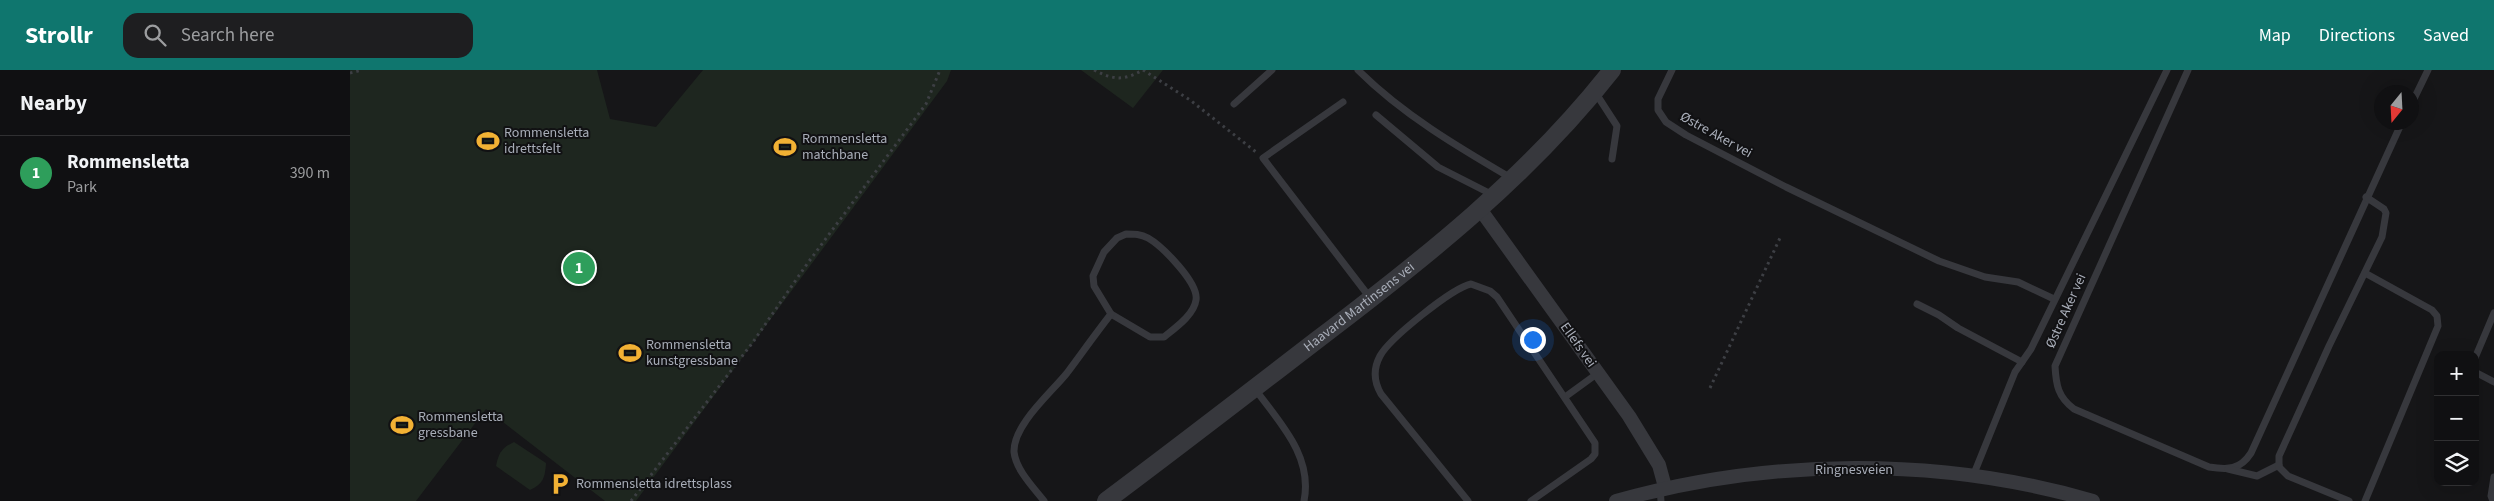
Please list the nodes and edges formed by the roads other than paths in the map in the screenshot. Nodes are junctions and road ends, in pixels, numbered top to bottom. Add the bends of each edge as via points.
1 (1272, 70) edge
2 (1612, 70) edge
3 (1672, 70) edge
4 (2167, 70) edge
5 (2188, 70) edge
6 (2428, 70) edge
7 (1362, 72) edge
8 (2419, 89) edge
9 (1595, 92) junction
10 (1343, 102) dead end
11 (1234, 104) dead end
12 (1376, 115) dead end
13 (2398, 130) edge
14 (1612, 159) dead end
15 (1514, 180) junction
16 (1495, 196) junction
17 (2366, 197) junction
18 (1480, 209) junction
19 (2365, 273) junction
20 (1371, 299) junction
21 (2054, 299) junction
22 (1917, 304) dead end
23 (2494, 313) edge
24 (1111, 314) junction
25 (2478, 351) edge
26 (2022, 362) junction
27 (1598, 373) junction
28 (2479, 374) edge
29 (2494, 382) edge
30 (1255, 388) junction
31 (1564, 397) junction
32 (2279, 465) junction
33 (2228, 470) junction
34 (1973, 476) junction
35 (2494, 477) edge
36 (1662, 492) edge
37 (1044, 501) edge
38 (1106, 501) edge
39 (1304, 501) edge
40 (1468, 501) edge
41 (1531, 501) edge
42 (1616, 501) edge
43 (2092, 501) edge
44 (2349, 501) edge
45 (2366, 501) edge
46 (2493, 501) edge

1 - 11 lane
2 - 9 street, Haavard Martinsens vei
3 - 21 lane, Østre Aker vei via 1658,99 1658,110 1666,122 1686,135 1939,261 1985,277 2018,282
4 - 21 lane, Østre Aker vei
5 - 33 lane, Østre Aker vei via 2055,366 2056,385 2061,396 2074,409 2209,467
6 - 8 lane
7 - 15 lane via 1391,100
9 - 14 lane via 1618,126
9 - 15 street, Haavard Martinsens vei
10 - 20 lane via 1263,158
12 - 16 lane via 1438,167
13 - 17 lane
15 - 16 street, Haavard Martinsens vei
16 - 18 street, Haavard Martinsens vei
17 - 19 lane via 2384,209 2386,223
17 - 33 lane via 2251,453 2238,467
18 - 20 street, Haavard Martinsens vei
18 - 27 street, Ellefs vei
19 - 32 lane via 2292,425 2279,456
19 - 45 lane via 2432,310 2437,316 2438,326
20 - 30 street, Haavard Martinsens vei
21 - 26 lane, Østre Aker vei
22 - 26 lane
23 - 25 lane
24 - 24 lane via 1094,286 1093,276 1104,252 1117,238 1126,234 1149,238 1184,270 1196,293 1192,310 1164,337 1150,337
24 - 37 lane via 1030,415 1016,439 1014,452 1020,468
26 - 34 lane, Østre Aker vei
27 - 31 lane
27 - 36 street, Ellefs vei via 1648,445 1658,465
28 - 29 lane
30 - 38 street, Haavard Martinsens vei
30 - 39 lane via 1299,453 1306,470
31 - 40 lane via 1497,297 1481,286 1471,284 1450,293 1386,348 1377,364 1376,385
31 - 41 lane via 1595,443 1595,454
32 - 33 lane, Østre Aker vei via 2257,476
32 - 44 lane via 2288,476
34 - 36 street, Ringnesveien via 1831,468 1780,472
34 - 43 street, Ringnesveien via 2029,485
35 - 46 lane
36 - 42 street, Ringnesveien

